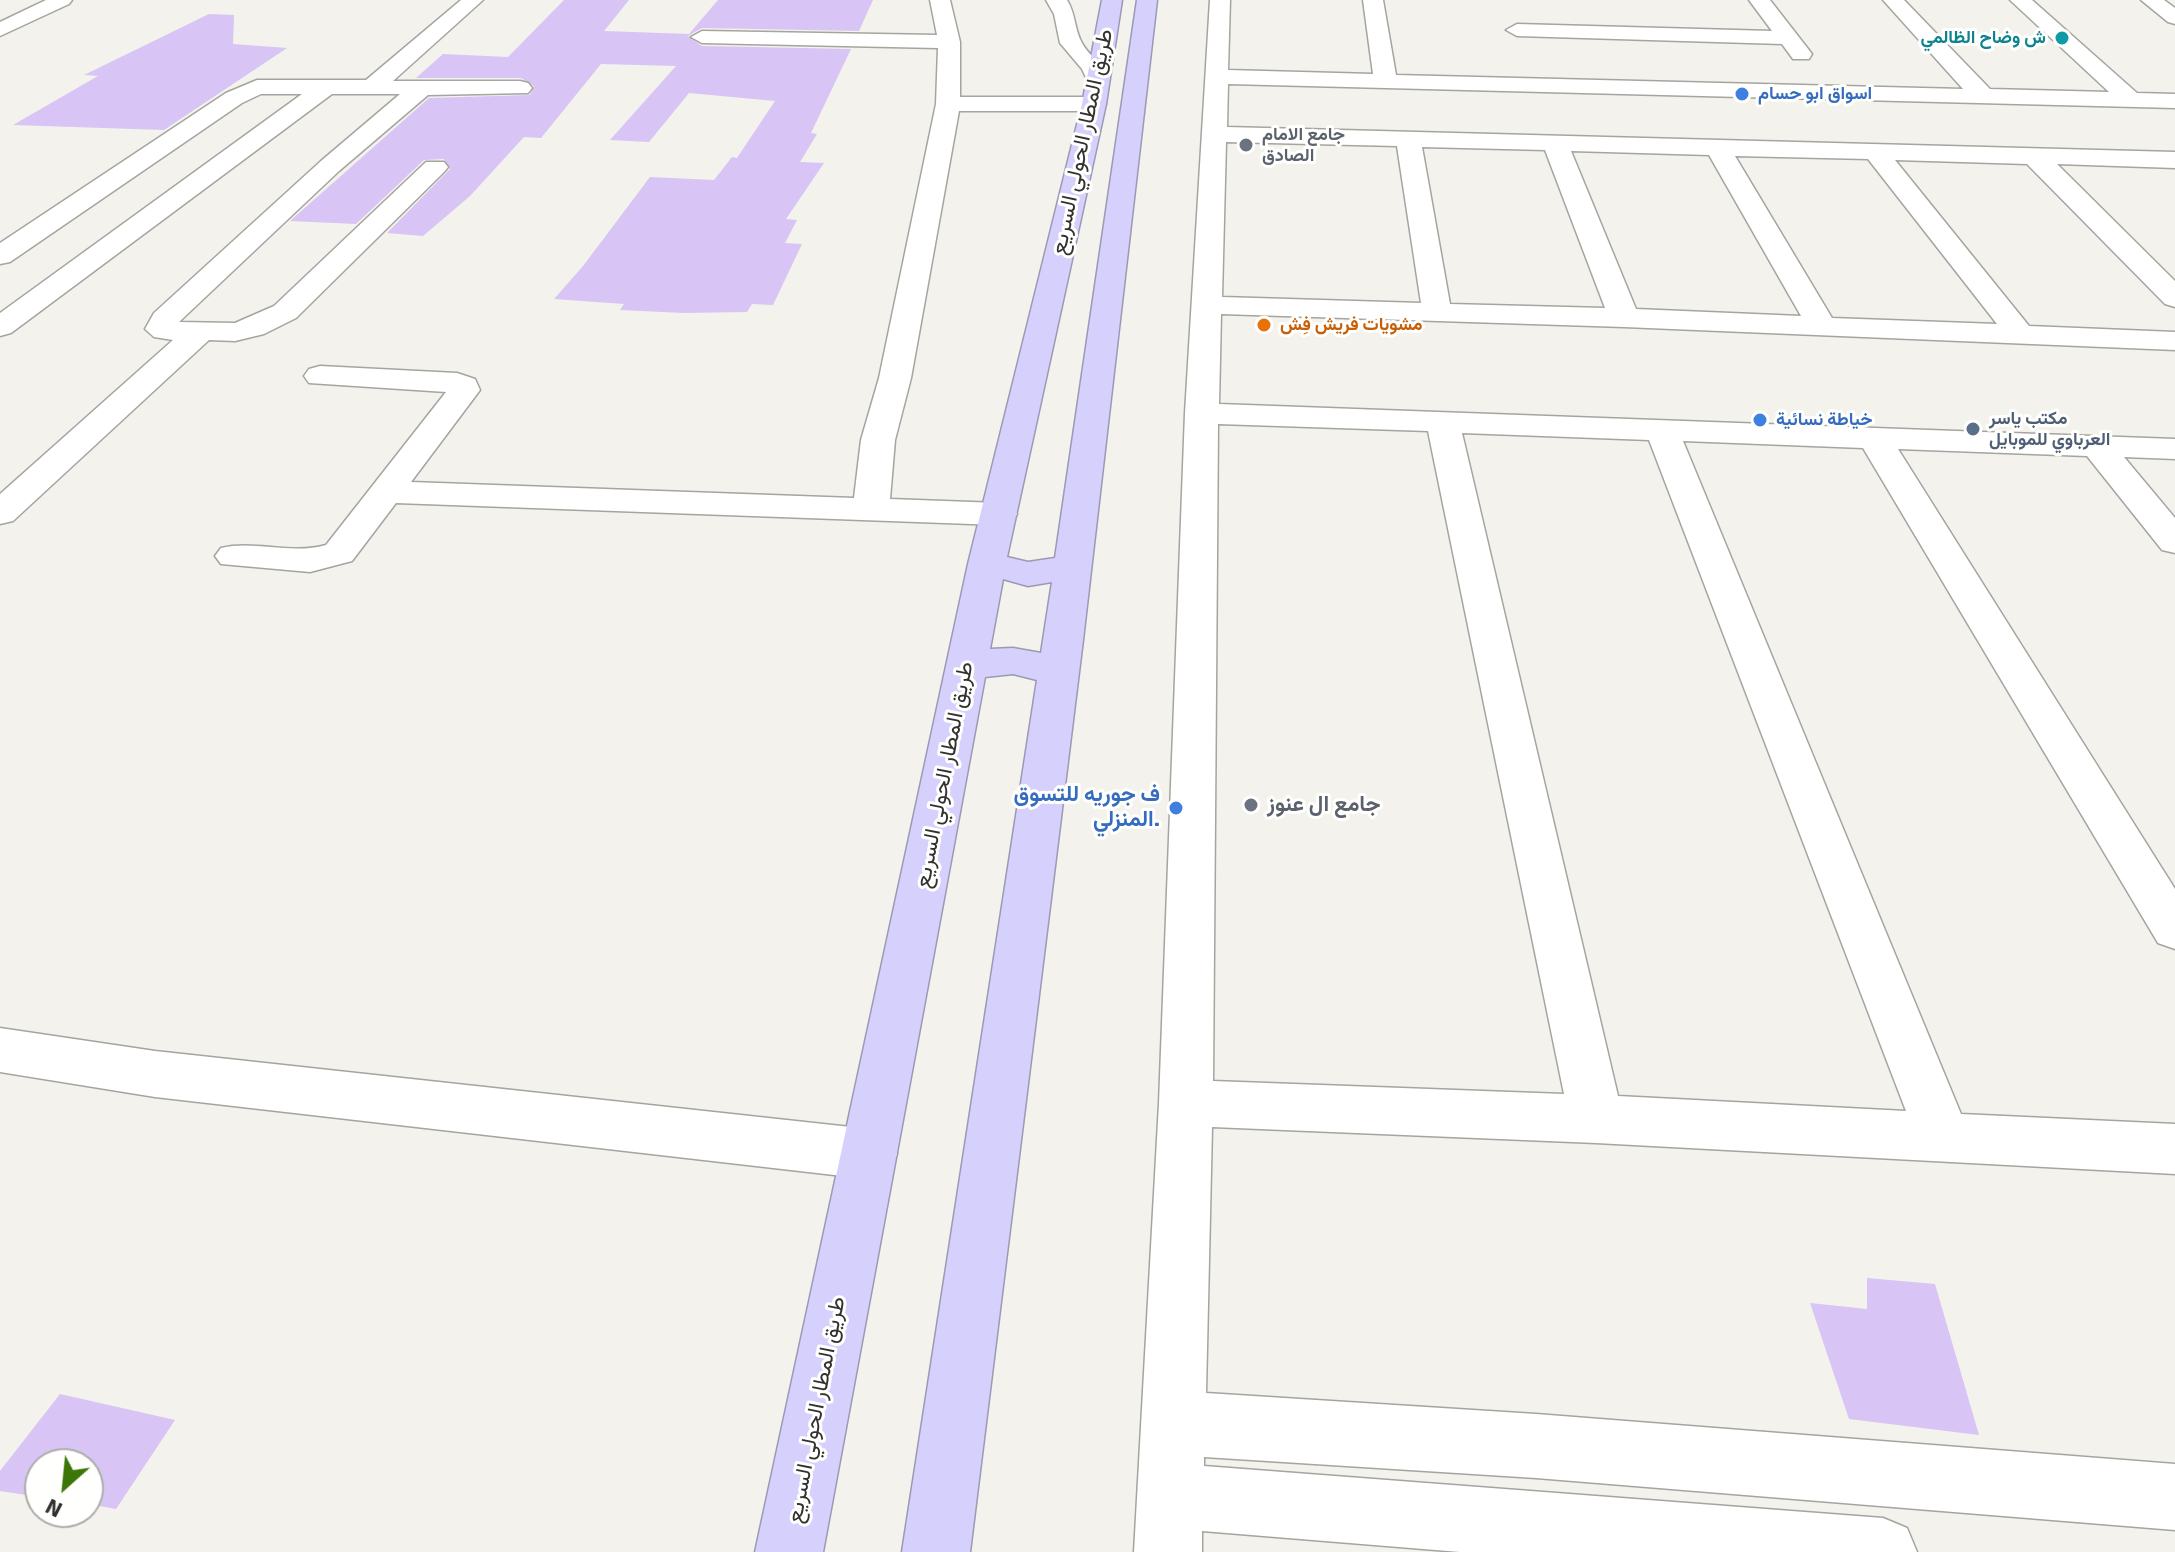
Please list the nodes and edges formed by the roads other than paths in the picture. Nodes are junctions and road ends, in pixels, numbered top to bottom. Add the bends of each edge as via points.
1 (62, 0) edge
2 (473, 0) edge
3 (940, 0) edge
4 (1056, 0) edge
5 (1112, 0) edge
6 (1147, 0) edge
7 (1220, 0) edge
8 (1373, 0) edge
9 (1759, 0) edge
10 (1893, 0) edge
11 (2020, 0) edge
12 (2151, 0) edge
13 (1641, 11) dead end
14 (2175, 18) edge
15 (0, 30) edge
16 (1654, 33) junction
17 (702, 37) dead end
18 (1789, 38) junction
19 (949, 42) junction
20 (1218, 77) junction
21 (1385, 79) junction
22 (1538, 84) junction
23 (328, 86) junction
24 (373, 86) junction
25 (423, 87) junction
26 (520, 88) dead end
27 (1748, 90) junction
28 (1095, 91) junction
29 (1829, 91) junction
30 (1983, 96) junction
31 (2131, 100) junction
32 (2175, 101) edge
33 (948, 104) junction
34 (1214, 134) junction
35 (1408, 139) junction
36 (1555, 143) junction
37 (1717, 147) junction
38 (1791, 150) junction
39 (1875, 152) junction
40 (2034, 156) junction
41 (2175, 160) edge
42 (435, 167) dead end
43 (0, 256) edge
44 (2175, 298) edge
45 (1207, 305) junction
46 (1437, 312) junction
47 (1624, 318) junction
48 (1822, 326) junction
49 (0, 327) edge
50 (201, 331) junction
51 (2020, 334) junction
52 (2175, 341) edge
53 (320, 376) dead end
54 (1202, 413) junction
55 (1443, 422) junction
56 (1662, 430) junction
57 (1874, 438) junction
58 (2097, 446) junction
59 (2175, 449) edge
60 (387, 492) junction
61 (5, 503) edge
62 (871, 508) junction
63 (999, 514) junction
64 (2175, 542) edge
65 (234, 556) dead end
66 (987, 564) junction
67 (1071, 567) junction
68 (966, 668) junction
69 (1058, 673) junction
70 (2175, 930) edge
71 (0, 1050) edge
72 (1186, 1103) junction
73 (1596, 1119) junction
74 (1943, 1137) junction
75 (2175, 1149) edge
76 (869, 1154) junction
77 (1173, 1423) junction
78 (2175, 1497) edge
79 (1170, 1524) edge
80 (1678, 1543) edge
81 (789, 1552) edge
82 (936, 1552) edge
83 (1883, 1552) edge

1 - 15 street
2 - 24 street
3 - 19 street
4 - 28 street via 1063,6 1071,43 1092,64
5 - 28 highway, طريق المطار الحولي السريع
6 - 67 highway, طريق المطار الحولي السريع
7 - 20 street
8 - 21 street
9 - 18 street
10 - 30 street
11 - 31 street
12 - 14 street
13 - 16 street
16 - 18 street
16 - 22 street via 1513,20
17 - 19 street
18 - 29 street
19 - 33 street
20 - 21 street
20 - 34 street
21 - 22 street
22 - 27 street
23 - 24 street
23 - 43 street via 268,86 245,92
23 - 49 street
24 - 25 street
25 - 26 street
25 - 50 street via 297,197 160,329
27 - 29 street
27 - 38 street
28 - 33 street
28 - 63 highway, طريق المطار الحولي السريع
29 - 30 street
30 - 31 street
31 - 32 street
33 - 62 street via 878,440
34 - 35 street
34 - 45 street
35 - 36 street
35 - 46 street
36 - 37 street
36 - 47 street
37 - 38 street
37 - 48 street
38 - 39 street
39 - 40 street
39 - 51 street
40 - 41 street
40 - 44 street
42 - 50 street via 285,312 253,328
45 - 46 street
45 - 54 street
46 - 47 street
47 - 48 street
48 - 51 street
50 - 61 street
51 - 52 street
53 - 60 street via 464,386
54 - 55 street
54 - 72 street
55 - 56 street
55 - 73 street
56 - 57 street
56 - 74 street
57 - 58 street
57 - 70 street
58 - 59 street
58 - 64 street
60 - 62 street
60 - 65 street via 332,557 310,561
62 - 63 street
63 - 66 highway, طريق المطار الحولي السريع
66 - 67 highway via 1028,574
66 - 68 highway, طريق المطار الحولي السريع
67 - 69 highway, طريق المطار الحولي السريع
68 - 69 highway via 1014,661
68 - 76 highway, طريق المطار الحولي السريع
69 - 82 highway, طريق المطار الحولي السريع
71 - 76 street via 155,1074
72 - 73 street
72 - 77 street
73 - 74 street
74 - 75 street
76 - 81 highway, طريق المطار الحولي السريع
77 - 78 street
77 - 79 street
79 - 80 street
80 - 83 street

